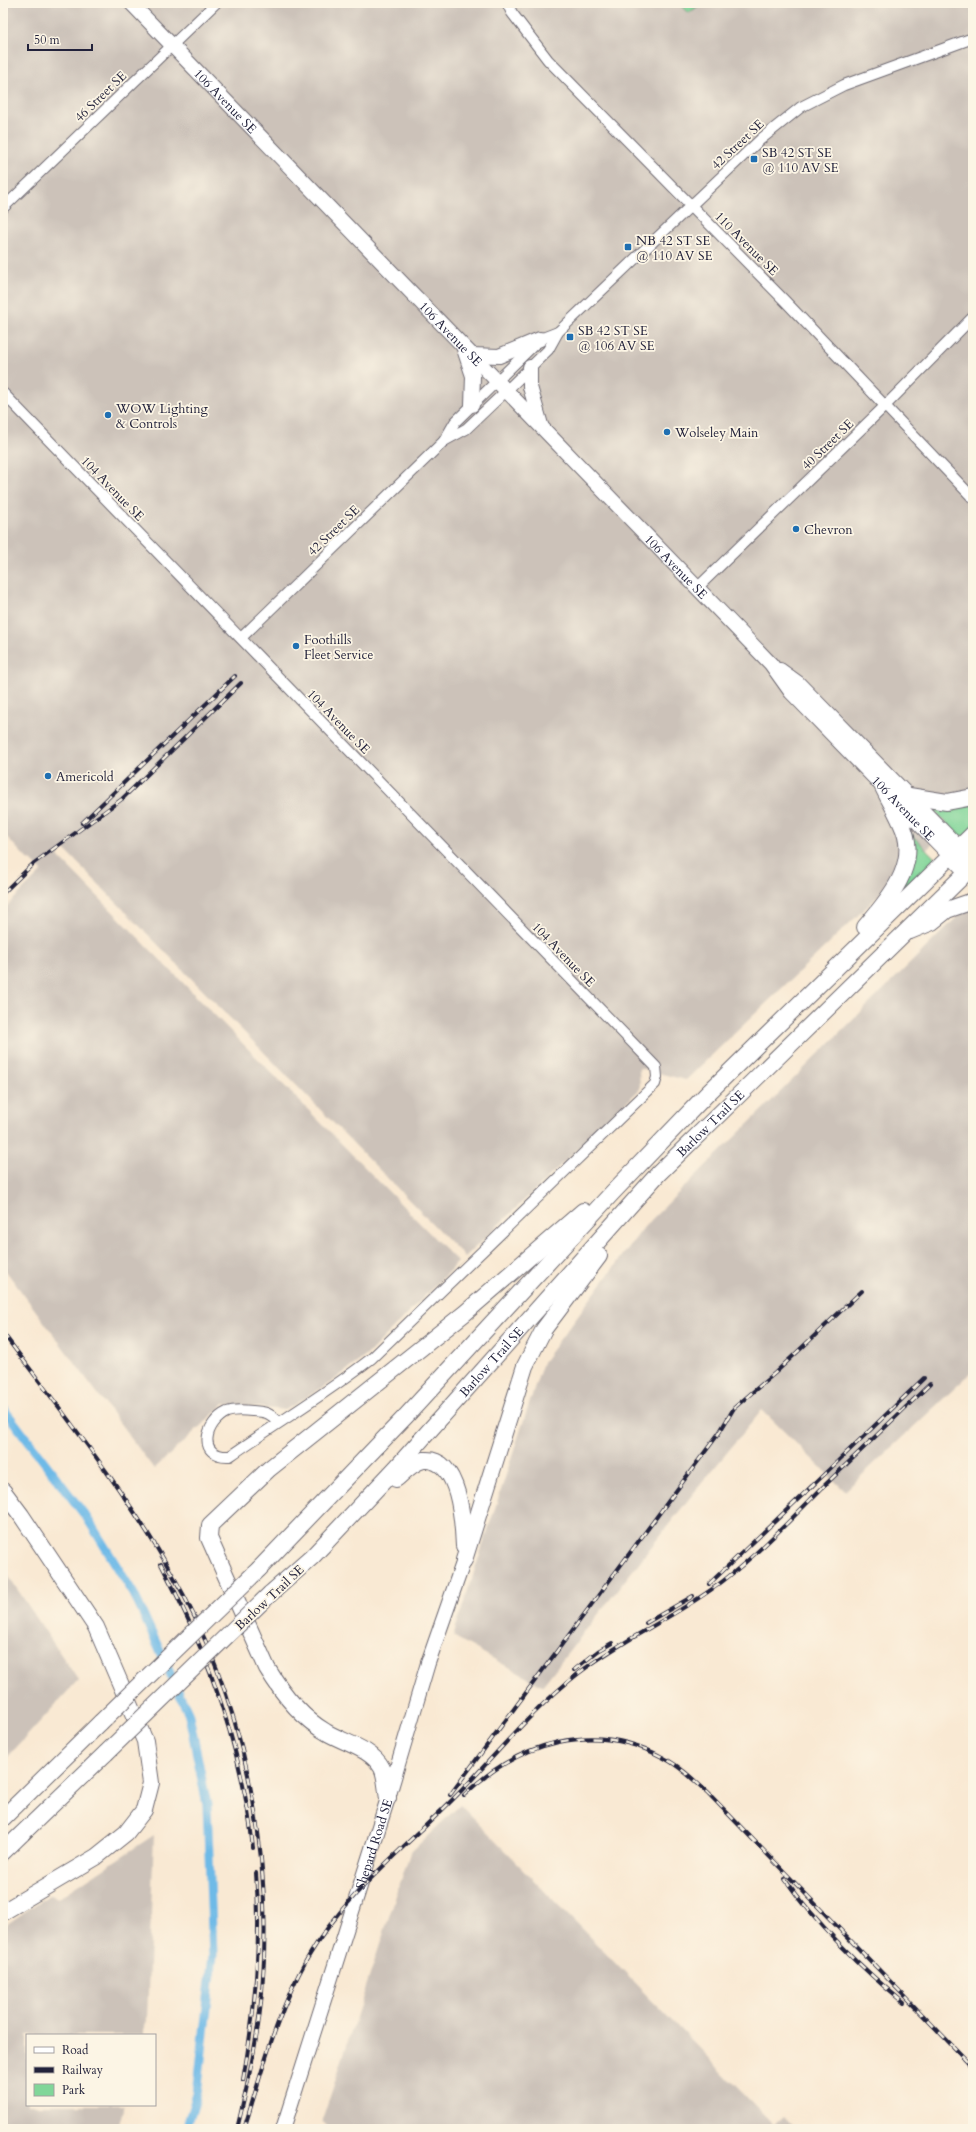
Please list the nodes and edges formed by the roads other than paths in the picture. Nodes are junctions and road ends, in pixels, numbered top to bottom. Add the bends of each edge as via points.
1 (131, 3) edge
2 (216, 3) edge
3 (507, 3) edge
4 (973, 38) edge
5 (172, 45) junction
6 (691, 205) junction
7 (3, 208) edge
8 (973, 317) edge
9 (558, 332) junction
10 (540, 339) junction
11 (468, 351) junction
12 (530, 367) junction
13 (502, 386) junction
14 (3, 393) edge
15 (472, 405) junction
16 (885, 406) junction
17 (542, 427) junction
18 (444, 441) junction
19 (973, 498) edge
20 (697, 588) junction
21 (240, 638) junction
22 (771, 664) junction
23 (882, 786) junction
24 (909, 796) junction
25 (973, 797) edge
26 (973, 834) edge
27 (955, 852) junction
28 (971, 870) edge
29 (973, 901) edge
30 (903, 934) junction
31 (812, 992) junction
32 (735, 1098) junction
33 (613, 1192) junction
34 (279, 1422) junction
35 (3, 1491) edge
36 (338, 1530) junction
37 (464, 1560) junction
38 (388, 1798) junction
39 (3, 1818) edge
40 (3, 1852) edge
41 (3, 1912) edge
42 (287, 2127) edge

1 - 5 street, 106 Avenue SE
2 - 5 street, 46 Street SE
3 - 6 street, 110 Avenue SE via 512,14 548,60
4 - 6 street, 42 Street SE via 844,85 801,107 760,139
5 - 7 street, 46 Street SE
5 - 11 street, 106 Avenue SE
6 - 9 street, 42 Street SE
6 - 16 street, 110 Avenue SE
8 - 16 street, 40 Street SE
9 - 10 street, 42 Street SE
9 - 12 street, 42 Street SE via 548,350
10 - 11 street via 499,356
10 - 13 street, 42 Street SE
11 - 13 street, 106 Avenue SE
11 - 15 street via 473,376
12 - 13 street, 42 Street SE
12 - 17 street via 530,387
13 - 15 street, 42 Street SE
13 - 17 street, 106 Avenue SE
13 - 18 street, 42 Street SE via 466,429
14 - 21 street, 104 Avenue SE
15 - 18 street, 42 Street SE via 455,422
16 - 19 street, 110 Avenue SE
16 - 20 street, 40 Street SE
17 - 20 street, 106 Avenue SE
18 - 21 street, 42 Street SE
20 - 22 street, 106 Avenue SE
21 - 34 street, 104 Avenue SE via 656,1067 657,1076 655,1084 372,1358 332,1389
22 - 23 street, 106 Avenue SE via 791,692
22 - 24 street, 106 Avenue SE via 798,682
23 - 27 street, 106 Avenue SE
23 - 31 main road via 904,831 907,846 905,868 891,895
24 - 25 main road via 947,802
24 - 27 street, 106 Avenue SE
26 - 27 main road, Barlow Trail SE
27 - 28 street, 106 Avenue SE
27 - 31 main road, Barlow Trail SE
28 - 30 main road, Barlow Trail SE
29 - 30 main road via 947,910 932,922
30 - 32 main road, Barlow Trail SE
31 - 33 main road, Barlow Trail SE via 706,1095
32 - 36 main road, Barlow Trail SE via 658,1174 474,1382
32 - 37 main road via 720,1119 584,1275 544,1329 525,1366
33 - 38 main road via 588,1208 465,1313 275,1464 210,1525 209,1538 267,1668 279,1688 297,1710 325,1732 360,1749 374,1759 382,1769
33 - 39 main road, Barlow Trail SE, bridge via 406,1416 258,1569
34 - 34 street via 230,1456 221,1457 208,1448 209,1431 220,1416 228,1412 269,1412
35 - 41 main road via 96,1627 145,1741 151,1783 144,1810 126,1833 96,1857
36 - 37 main road via 352,1522 409,1468 423,1460 433,1461 444,1468 453,1480 463,1524
36 - 40 main road, Barlow Trail SE, bridge
37 - 38 street, Shepard Road SE via 428,1663
38 - 42 street, Shepard Road SE

